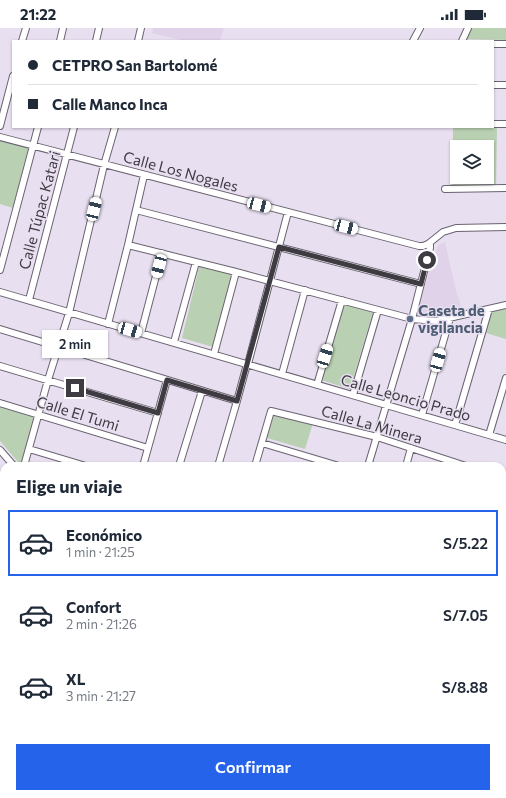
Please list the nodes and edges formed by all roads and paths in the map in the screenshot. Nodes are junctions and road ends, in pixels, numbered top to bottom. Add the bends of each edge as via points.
1 (26, 28) edge
2 (63, 28) edge
3 (99, 28) edge
4 (141, 28) edge
5 (420, 28) edge
6 (468, 28) edge
7 (22, 40) edge
8 (60, 40) edge
9 (96, 40) edge
10 (138, 40) edge
11 (414, 40) edge
12 (462, 40) edge
13 (494, 44) edge
14 (506, 44) edge
15 (12, 80) edge
16 (494, 84) edge
17 (506, 85) edge
18 (494, 124) edge
19 (506, 124) edge
20 (0, 126) edge
21 (38, 128) edge
22 (74, 128) edge
23 (114, 128) edge
24 (0, 137) edge
25 (33, 146) junction
26 (67, 155) junction
27 (104, 165) junction
28 (144, 175) junction
29 (506, 188) edge
30 (445, 189) dead end
31 (136, 210) junction
32 (288, 212) junction
33 (506, 227) edge
34 (428, 244) junction
35 (128, 245) junction
36 (279, 247) junction
37 (162, 253) junction
38 (196, 262) junction
39 (0, 270) edge
40 (236, 272) junction
41 (270, 281) junction
42 (421, 284) junction
43 (305, 290) junction
44 (0, 292) edge
45 (29, 300) junction
46 (342, 300) junction
47 (506, 305) edge
48 (489, 309) junction
49 (378, 310) junction
50 (69, 313) junction
51 (450, 318) junction
52 (412, 319) junction
53 (108, 324) junction
54 (0, 330) edge
55 (140, 333) junction
56 (174, 342) junction
57 (58, 346) junction
58 (214, 354) junction
59 (247, 364) junction
60 (0, 366) edge
61 (282, 374) junction
62 (506, 378) edge
63 (48, 380) junction
64 (167, 380) junction
65 (317, 384) junction
66 (202, 390) junction
67 (353, 395) junction
68 (237, 401) junction
69 (0, 403) edge
70 (386, 405) junction
71 (158, 413) junction
72 (38, 415) junction
73 (422, 415) junction
74 (455, 425) junction
75 (489, 435) junction
76 (377, 437) junction
77 (506, 440) edge
78 (262, 443) junction
79 (148, 448) junction
80 (411, 448) junction
81 (29, 449) junction
82 (0, 450) edge
83 (444, 459) junction
84 (10, 462) edge
85 (25, 462) edge
86 (73, 462) edge
87 (144, 462) edge
88 (180, 462) edge
89 (219, 462) edge
90 (256, 462) edge
91 (326, 462) edge
92 (369, 462) edge
93 (407, 462) edge
94 (443, 462) edge
95 (453, 462) edge

1 - 7 street
2 - 8 street
3 - 9 street
4 - 10 street
5 - 11 street
6 - 12 street
13 - 14 street
15 - 20 street
16 - 17 street
18 - 19 street
21 - 25 street
22 - 26 street, Calle Túpac Katari
23 - 27 street
24 - 25 street, Calle Los Nogales
25 - 26 street, Calle Los Nogales
25 - 39 street
26 - 27 street, Calle Los Nogales
26 - 45 street, Calle Túpac Katari
27 - 28 street, Calle Los Nogales
27 - 50 street
28 - 31 street
28 - 32 street, Calle Los Nogales
29 - 30 street
31 - 35 street
31 - 36 street
32 - 34 street, Calle Los Nogales via 419,246
32 - 36 street
33 - 34 street via 456,228 443,232
34 - 42 street via 430,248
35 - 37 street
35 - 53 street
36 - 41 street
36 - 42 street
37 - 38 street
37 - 55 street
38 - 40 street
38 - 56 street
40 - 41 street
40 - 58 street
41 - 43 street
41 - 59 street
42 - 52 street
43 - 46 street
43 - 61 street
44 - 45 street, Calle Leoncio Prado
45 - 50 street, Calle Leoncio Prado
46 - 49 street
46 - 65 street
47 - 48 street
48 - 51 street
48 - 74 street
49 - 52 street
49 - 67 street
50 - 53 street, Calle Leoncio Prado
50 - 57 street
51 - 52 street via 436,322
51 - 73 street
52 - 70 street
53 - 55 street, Calle Leoncio Prado
54 - 57 street
55 - 56 street, Calle Leoncio Prado
56 - 58 street, Calle Leoncio Prado
57 - 63 street
57 - 64 street
58 - 59 street, Calle Leoncio Prado
59 - 61 street, Calle Leoncio Prado
59 - 68 street
60 - 63 street
61 - 65 street, Calle Leoncio Prado
62 - 75 street
63 - 71 street
63 - 72 street
64 - 66 street
64 - 71 street
65 - 67 street, Calle Leoncio Prado
66 - 68 street
66 - 88 street
67 - 70 street, Calle Leoncio Prado
68 - 89 street
69 - 72 street, Calle El Tumi
70 - 73 street, Calle Leoncio Prado
70 - 76 street
71 - 79 street
72 - 79 street, Calle El Tumi
72 - 81 street
73 - 74 street, Calle Leoncio Prado
74 - 75 street, Calle Leoncio Prado
75 - 77 street, Calle Leoncio Prado
76 - 78 street, Calle La Minera via 271,411
76 - 80 street, Calle La Minera
76 - 92 street
78 - 90 street
78 - 91 street
79 - 87 street
80 - 83 street, Calle La Minera
80 - 93 street
81 - 85 street
81 - 86 street
82 - 84 street
83 - 94 street
83 - 95 street, Calle La Minera

